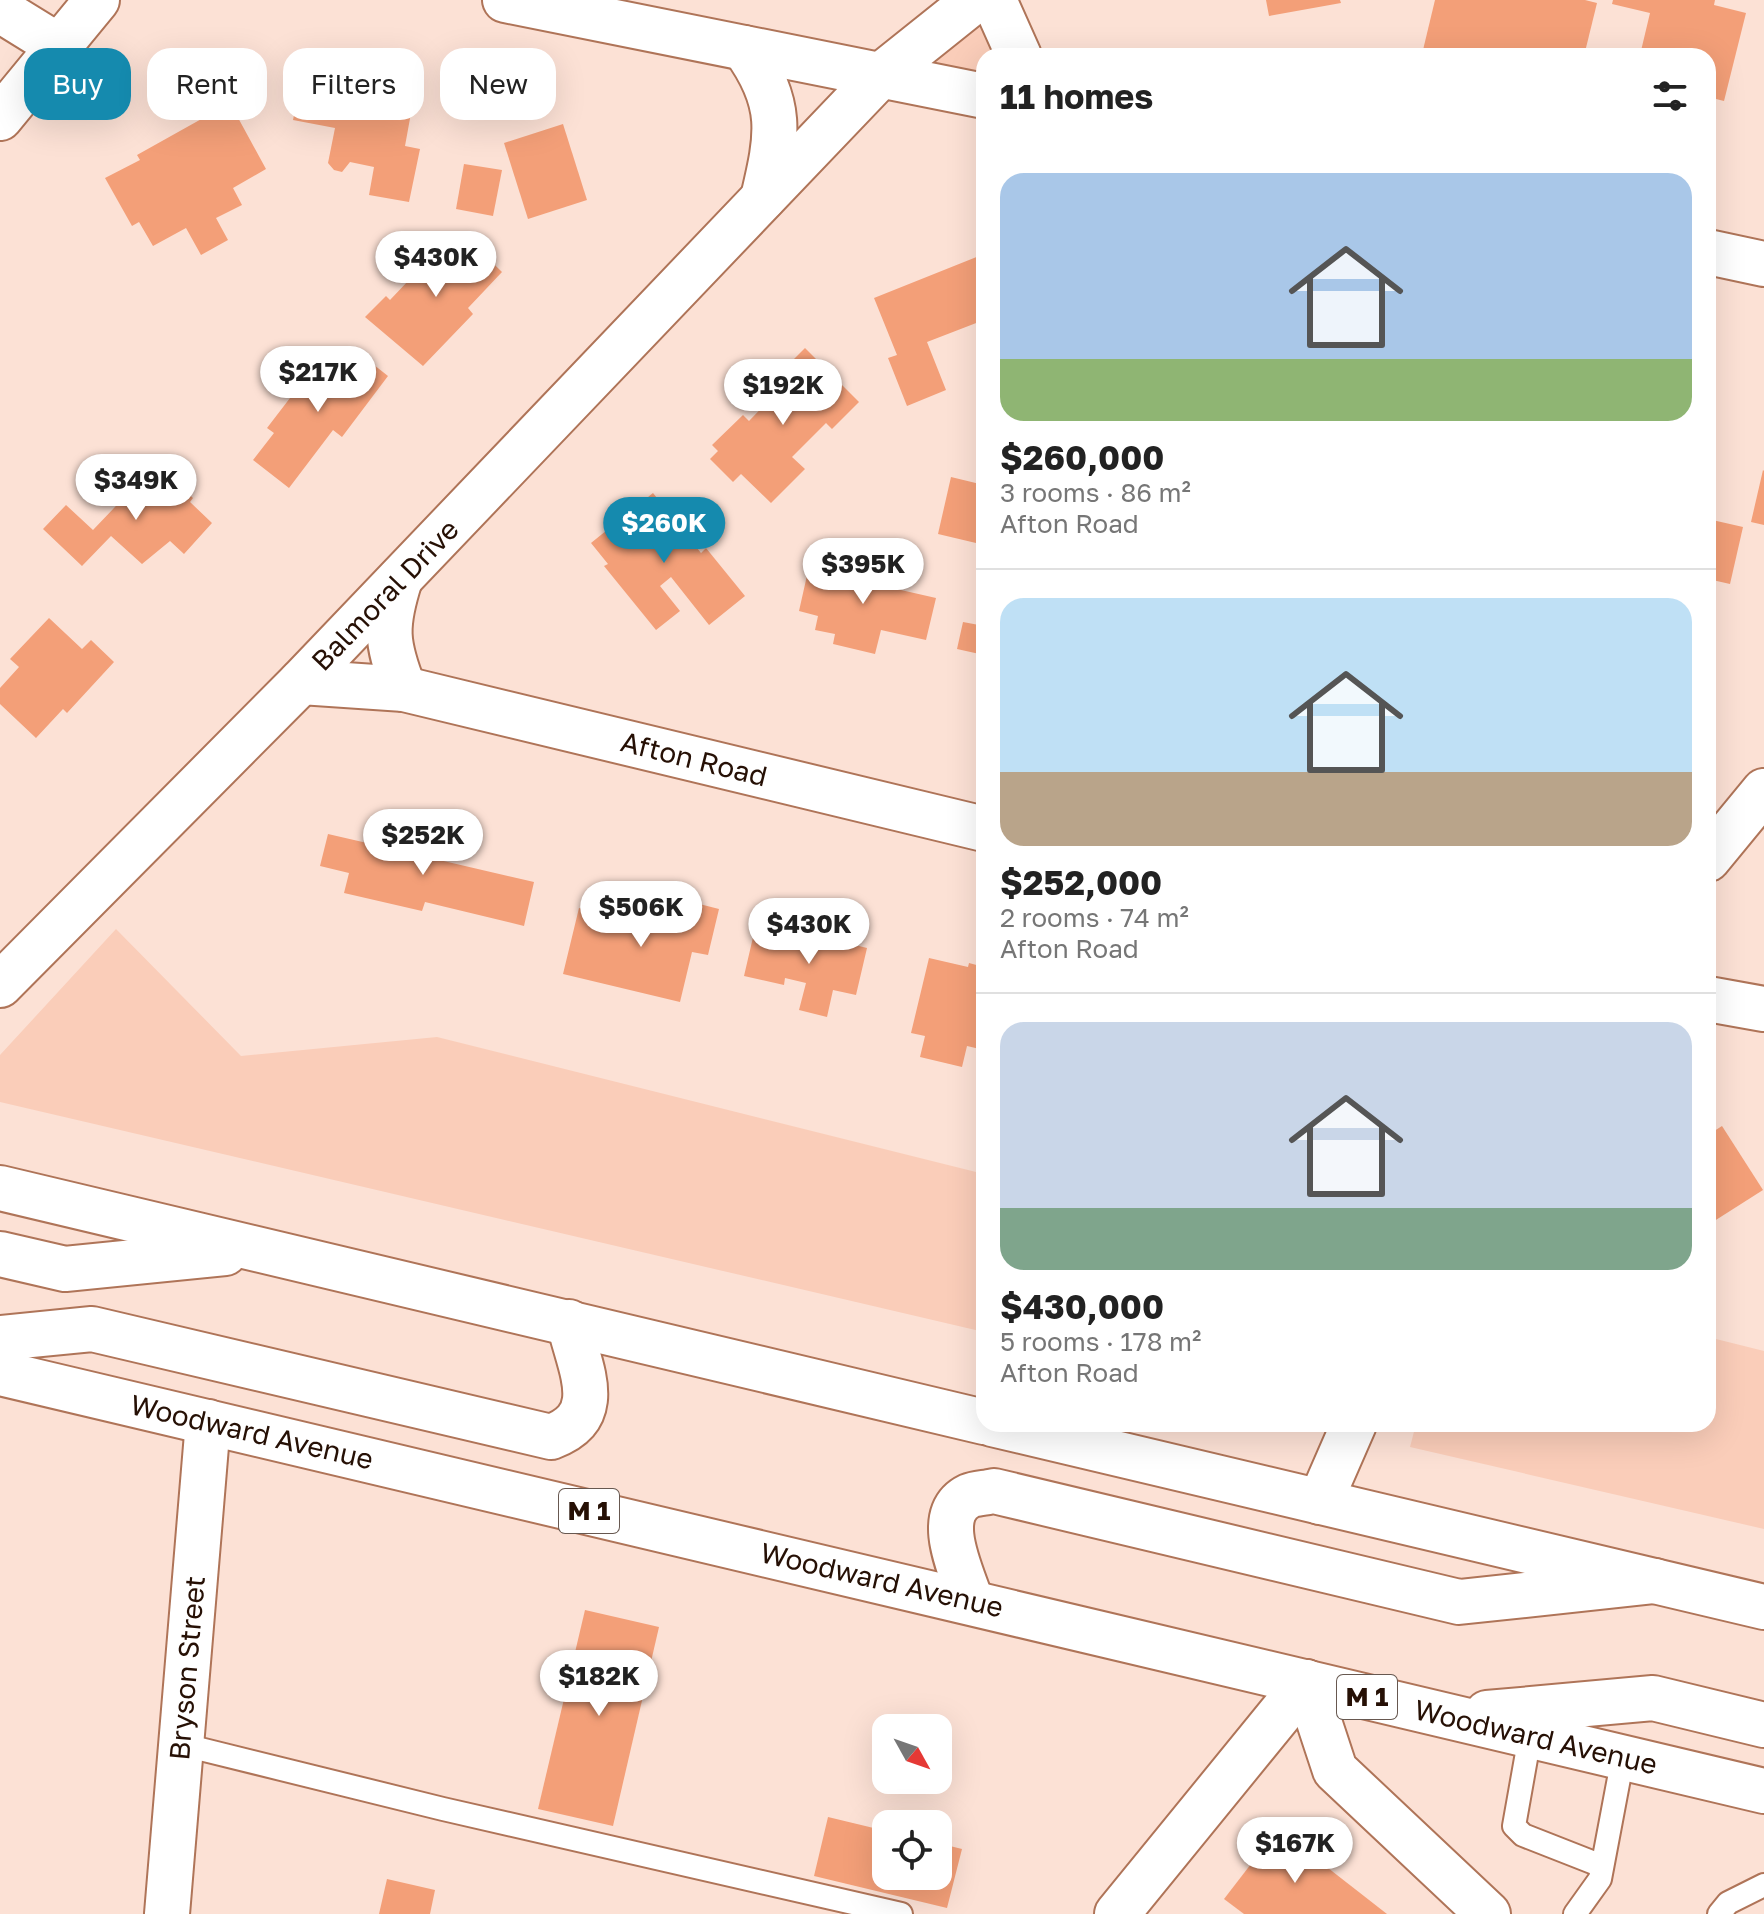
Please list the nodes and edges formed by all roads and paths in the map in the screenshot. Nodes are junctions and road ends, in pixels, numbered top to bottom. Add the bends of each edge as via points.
1 (97, 0) edge
2 (505, 0) edge
3 (975, 0) edge
4 (994, 0) edge
5 (0, 10) edge
6 (60, 47) junction
7 (744, 48) junction
8 (1015, 48) edge
9 (880, 76) junction
10 (976, 94) edge
11 (0, 118) edge
12 (763, 198) junction
13 (1716, 254) edge
14 (1764, 264) edge
15 (401, 577) junction
16 (301, 682) junction
17 (404, 689) junction
18 (1764, 791) edge
19 (976, 827) edge
20 (1716, 849) edge
21 (0, 985) edge
22 (1716, 1000) edge
23 (1764, 1009) edge
24 (0, 1188) edge
25 (259, 1249) junction
26 (0, 1254) edge
27 (569, 1322) junction
28 (0, 1338) edge
29 (0, 1373) edge
30 (976, 1420) edge
31 (208, 1422) junction
32 (1026, 1432) edge
33 (1351, 1432) edge
34 (1320, 1502) junction
35 (1655, 1581) junction
36 (971, 1601) junction
37 (1764, 1607) edge
38 (1306, 1682) junction
39 (1449, 1716) junction
40 (1764, 1725) edge
41 (1530, 1736) junction
42 (180, 1744) junction
43 (1623, 1757) junction
44 (1764, 1791) edge
45 (1602, 1866) junction
46 (1764, 1885) edge
47 (1479, 1911) edge
48 (167, 1914) edge
49 (901, 1914) edge
50 (1117, 1914) edge
51 (1575, 1914) edge
52 (1719, 1914) edge

1 - 6 main road
2 - 7 main road
3 - 9 main road, Balmoral Drive
4 - 8 main road
5 - 6 main road
6 - 11 main road
7 - 9 main road
7 - 12 main road via 766,78 774,113 775,146
9 - 10 main road
9 - 12 main road, Balmoral Drive
12 - 15 main road, Balmoral Drive
13 - 14 main road
15 - 16 main road, Balmoral Drive
15 - 17 main road via 388,619 389,653
16 - 17 main road, Afton Road
16 - 21 main road, Balmoral Drive
17 - 19 main road, Afton Road
18 - 20 main road
22 - 23 main road
24 - 25 main road
25 - 26 main road via 65,1269
25 - 27 main road
27 - 28 main road via 586,1397 582,1416 569,1430 551,1437 92,1329
27 - 30 main road
29 - 31 main road, Woodward Avenue / M 1
31 - 36 main road, Woodward Avenue / M 1
31 - 42 main road, Bryson Street
32 - 34 main road
33 - 34 main road
34 - 35 main road
35 - 36 main road via 1459,1602 994,1491 968,1497 955,1510 950,1526
35 - 37 main road
36 - 38 main road, Woodward Avenue / M 1
38 - 39 main road, Woodward Avenue / M 1
38 - 47 main road via 1335,1770
38 - 50 main road
39 - 40 main road via 1653,1698
39 - 41 main road, Woodward Avenue / M 1
41 - 43 main road, Woodward Avenue / M 1
41 - 45 lane via 1514,1826 1523,1835
42 - 48 main road, Bryson Street
42 - 49 lane
43 - 44 main road, Woodward Avenue / M 1
43 - 45 lane
45 - 51 lane via 1600,1879
46 - 52 lane via 1728,1903

